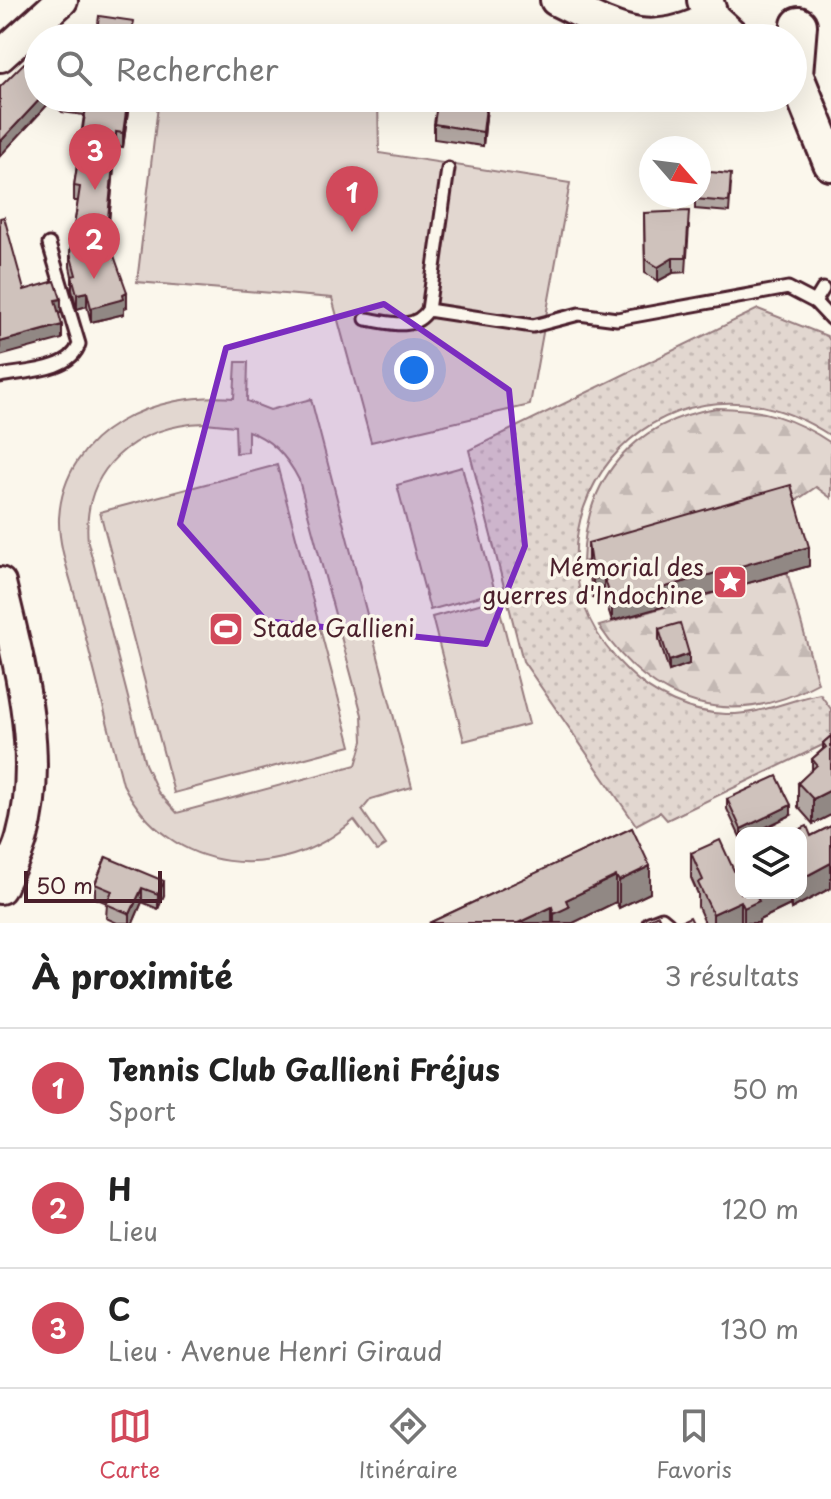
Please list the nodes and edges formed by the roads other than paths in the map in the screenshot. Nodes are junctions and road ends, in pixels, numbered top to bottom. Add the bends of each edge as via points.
1 (62, 0) edge
2 (556, 0) edge
3 (35, 24) edge
4 (614, 24) edge
5 (24, 34) edge
6 (0, 56) edge
7 (807, 104) edge
8 (800, 112) edge
9 (831, 163) edge
10 (448, 169) dead end
11 (49, 244) dead end
12 (823, 289) dead end
13 (815, 302) junction
14 (428, 310) junction
15 (366, 319) dead end
16 (831, 319) edge
17 (0, 376) edge
18 (0, 583) edge
19 (0, 676) edge
20 (1, 885) edge
21 (649, 923) edge
22 (668, 923) edge

1 - 3 street
2 - 4 street
5 - 6 street
7 - 9 main road
8 - 9 main road
10 - 14 lane
11 - 17 lane via 79,344 76,354 67,362
12 - 13 lane
13 - 14 lane via 788,288 617,319 579,314 533,326
13 - 16 lane
14 - 15 lane via 422,320 407,325
18 - 20 street via 28,720 30,771 22,838
19 - 20 street via 14,788
21 - 22 lane via 662,918

